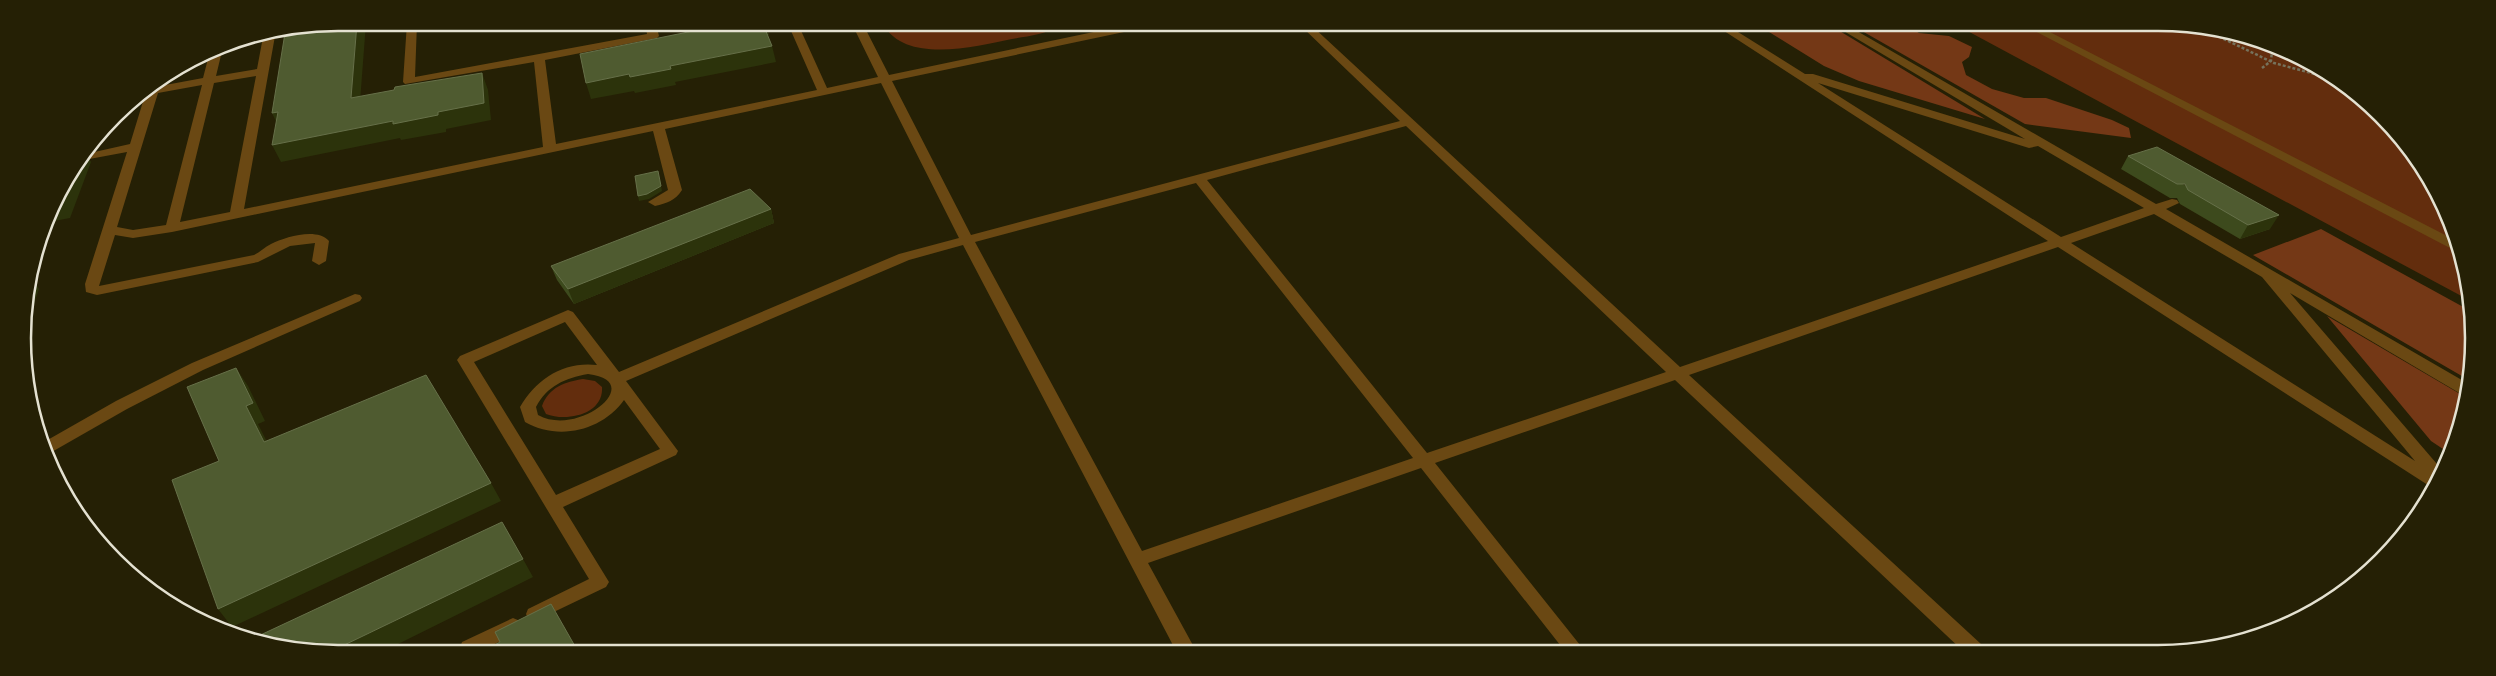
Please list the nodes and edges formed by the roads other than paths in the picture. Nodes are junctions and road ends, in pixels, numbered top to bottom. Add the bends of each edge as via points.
1 (412, 31) edge
2 (652, 31) edge
3 (796, 31) edge
4 (860, 31) edge
5 (1095, 31) edge
6 (1311, 31) edge
7 (1729, 31) edge
8 (1849, 31) edge
9 (2040, 31) edge
10 (268, 40) edge
11 (214, 58) edge
12 (539, 58) junction
13 (263, 71) junction
14 (1792, 71) junction
15 (885, 79) junction
16 (208, 81) junction
17 (162, 87) edge
18 (823, 91) junction
19 (148, 98) edge
20 (1409, 122) junction
21 (658, 126) junction
22 (135, 147) junction
23 (550, 148) junction
24 (2059, 152) junction
25 (91, 156) edge
26 (1199, 178) junction
27 (655, 202) dead end
28 (2172, 203) dead end
29 (2157, 208) junction
30 (236, 214) junction
31 (172, 228) junction
32 (110, 229) junction
33 (967, 240) junction
34 (2058, 241) junction
35 (2449, 242) edge
36 (319, 261) dead end
37 (2261, 270) junction
38 (355, 298) dead end
39 (1678, 372) junction
40 (617, 379) junction
41 (2461, 386) edge
42 (531, 418) junction
43 (508, 429) junction
44 (51, 445) edge
45 (1424, 459) junction
46 (2434, 472) edge
47 (2430, 479) edge
48 (553, 504) junction
49 (1138, 559) junction
50 (475, 645) edge
51 (1183, 645) edge
52 (1571, 645) edge
53 (1969, 645) edge

1 - 12 street via 409,82
2 - 12 street via 653,36
3 - 18 street
4 - 15 street
5 - 15 street
6 - 20 street
7 - 14 street
8 - 24 street
9 - 35 street
10 - 13 street
11 - 16 street
12 - 23 street
13 - 16 street
13 - 30 street
14 - 24 street
14 - 34 street
15 - 18 street
15 - 33 street
16 - 17 street
16 - 31 street
18 - 21 street
19 - 22 street
20 - 26 street
20 - 39 street
21 - 23 street
21 - 27 street via 675,190 666,200
22 - 25 street
22 - 32 street
23 - 30 street
24 - 29 street
26 - 33 street
26 - 45 street
28 - 29 street
29 - 34 street
29 - 37 street
30 - 31 street
31 - 32 street via 119,234
32 - 36 street via 92,284 91,289 97,291 258,258 280,245 312,238 322,241
33 - 40 street via 873,268
33 - 49 street
34 - 39 street
34 - 47 street
37 - 41 street
37 - 46 street
38 - 44 street via 237,347 92,420
39 - 45 street
39 - 53 street
40 - 42 street via 620,390 614,402 588,420 561,427 543,425
40 - 42 street via 606,371 588,369 568,372 548,381 534,393 528,407
40 - 43 street via 568,315 465,360
40 - 48 street via 670,451
42 - 43 street
43 - 48 street
45 - 49 street
45 - 52 street
48 - 50 street via 600,582
49 - 51 street

